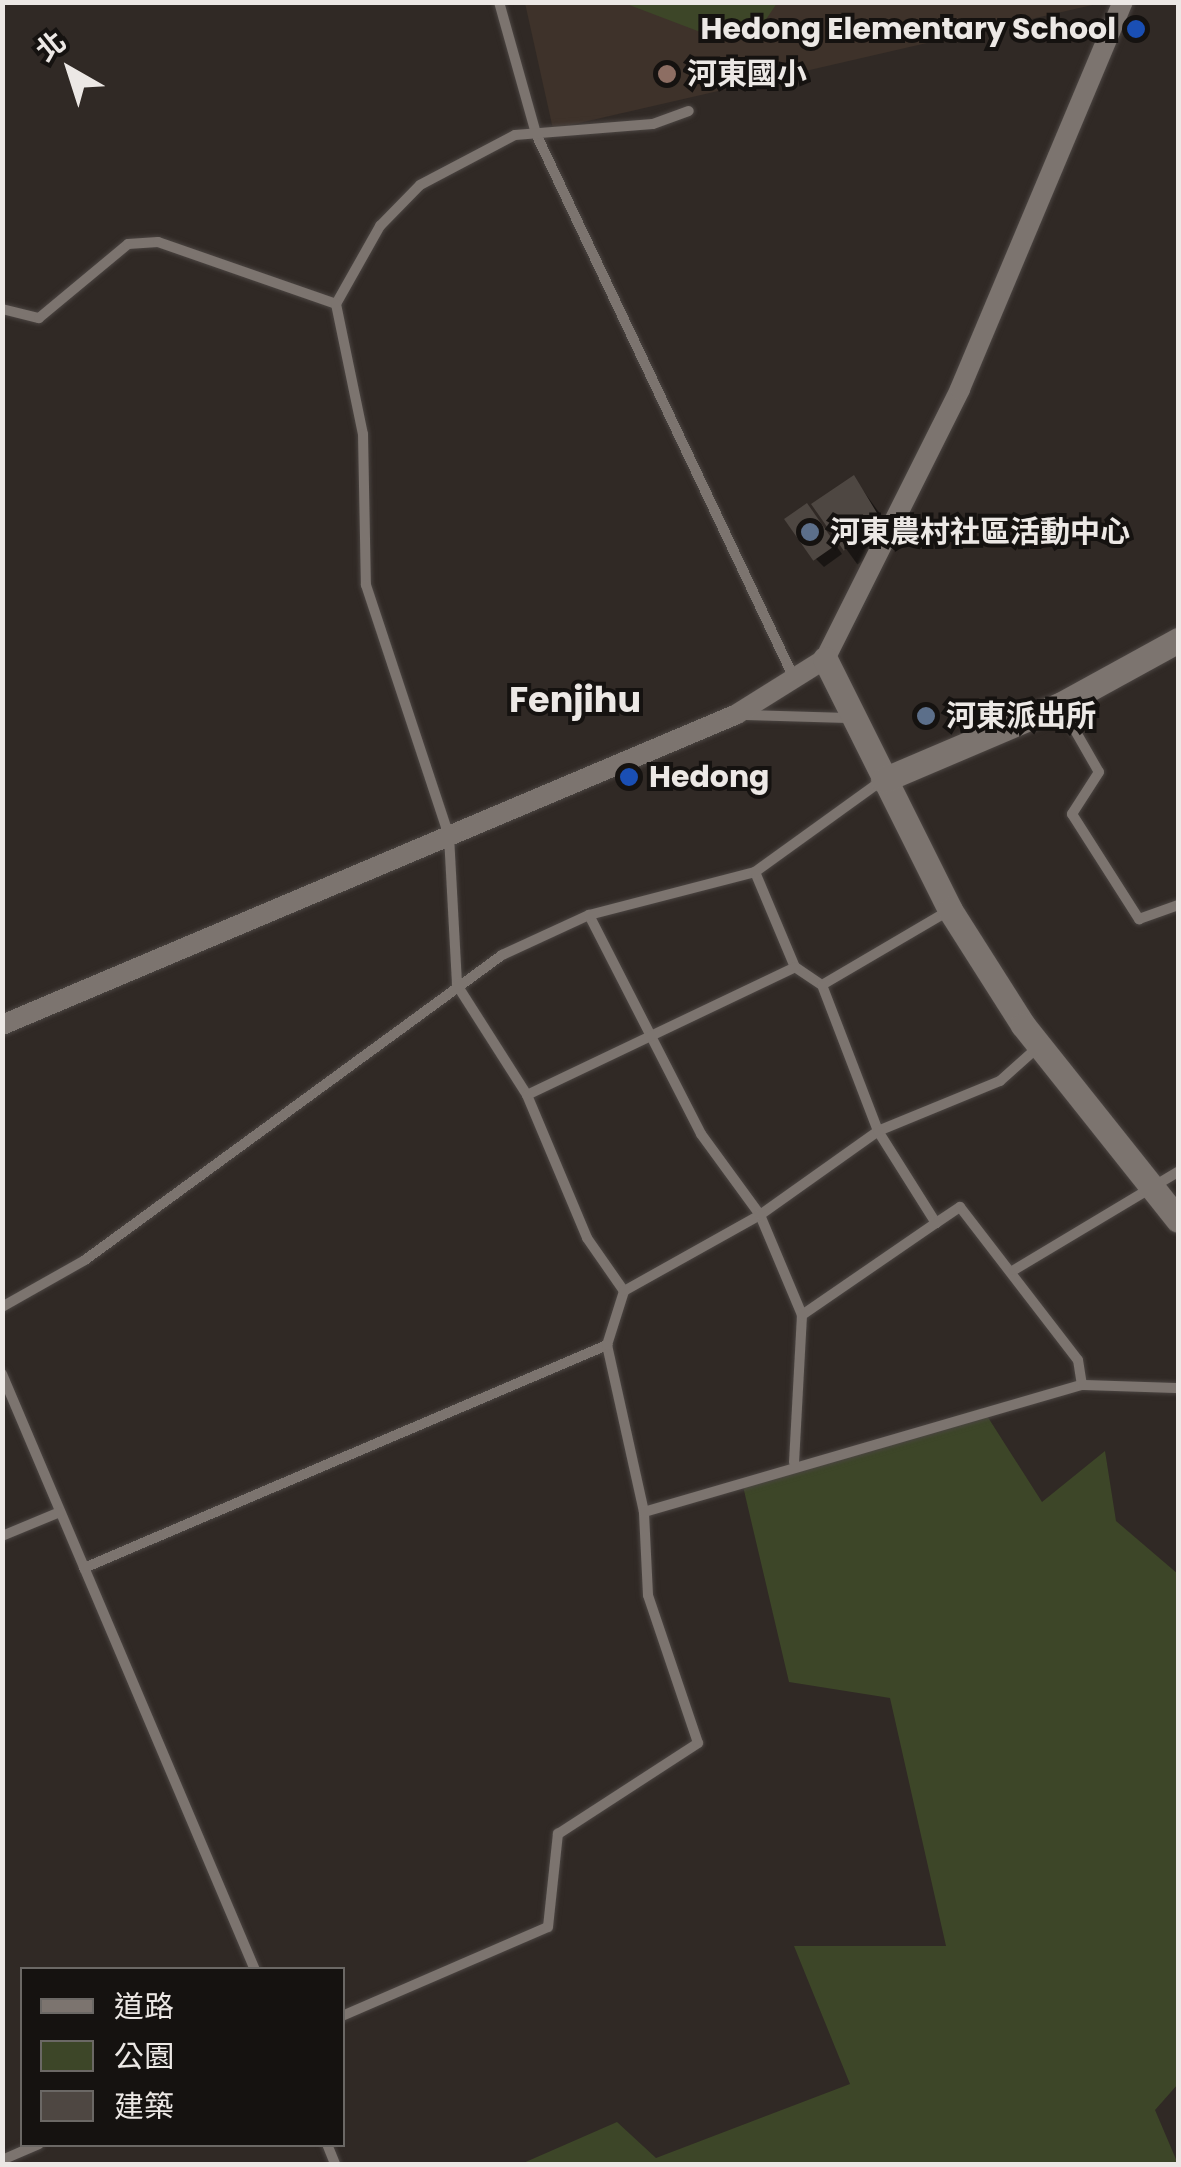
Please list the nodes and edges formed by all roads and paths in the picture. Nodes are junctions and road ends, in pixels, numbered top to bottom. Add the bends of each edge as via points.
1 (499, 2) edge
2 (1123, 2) edge
3 (689, 111) dead end
4 (536, 134) junction
5 (336, 304) junction
6 (2, 309) edge
7 (1178, 640) edge
8 (826, 659) junction
9 (796, 682) junction
10 (1060, 705) junction
11 (737, 714) junction
12 (853, 718) junction
13 (883, 780) junction
14 (450, 836) junction
15 (755, 872) junction
16 (1178, 905) edge
17 (950, 910) junction
18 (589, 915) junction
19 (796, 967) junction
20 (822, 985) junction
21 (457, 986) junction
22 (2, 1025) edge
23 (650, 1039) junction
24 (1039, 1046) junction
25 (527, 1095) junction
26 (878, 1131) junction
27 (1178, 1172) edge
28 (1150, 1183) junction
29 (760, 1215) junction
30 (1178, 1220) edge
31 (936, 1223) junction
32 (1014, 1270) junction
33 (624, 1291) junction
34 (2, 1307) edge
35 (802, 1315) junction
36 (607, 1345) junction
37 (2, 1374) edge
38 (1082, 1385) junction
39 (1178, 1388) edge
40 (794, 1462) junction
41 (60, 1512) junction
42 (644, 1512) junction
43 (2, 1536) edge
44 (84, 1568) junction
45 (255, 1967) edge
46 (345, 2015) edge
47 (32, 2147) edge
48 (2, 2160) edge

1 - 4 lane
2 - 8 street via 960,389
3 - 4 lane
4 - 5 lane via 516,135 410,192
4 - 9 lane
5 - 6 lane via 158,242 128,244 39,318
5 - 14 lane via 363,434 366,585
7 - 10 street
8 - 9 street
8 - 12 street
9 - 11 street
10 - 13 street
10 - 16 lane via 1098,772 1072,814 1139,919
11 - 12 lane
11 - 14 street
12 - 13 street
13 - 15 lane
13 - 17 street
14 - 21 lane
14 - 22 street
15 - 18 lane
15 - 19 lane
17 - 20 lane
17 - 24 street
18 - 21 lane
18 - 23 lane
19 - 20 lane
19 - 23 lane
20 - 26 lane
21 - 25 lane
21 - 34 lane via 85,1260
23 - 25 lane
23 - 29 lane via 701,1134
24 - 26 lane via 1000,1081
24 - 28 street
25 - 33 lane via 587,1238
26 - 29 lane
26 - 31 lane
27 - 28 lane
28 - 30 street
28 - 32 lane
29 - 33 lane
29 - 35 lane
31 - 32 lane via 960,1207
31 - 35 lane
32 - 38 lane via 1078,1360
33 - 36 lane
35 - 40 lane
36 - 42 lane
36 - 44 lane
37 - 41 lane
38 - 39 lane
38 - 40 lane
40 - 42 lane
41 - 43 lane
41 - 44 lane
42 - 46 lane via 648,1595 698,1743 558,1834 548,1927
44 - 45 lane
47 - 48 lane

